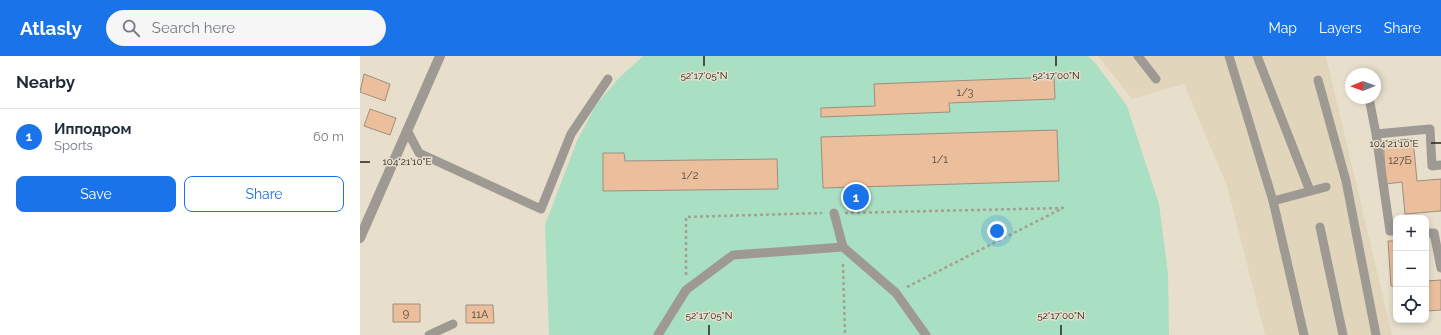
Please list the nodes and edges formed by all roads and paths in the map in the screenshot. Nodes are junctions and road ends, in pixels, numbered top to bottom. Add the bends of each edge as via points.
1 (440, 56) edge
2 (1138, 56) edge
3 (1229, 56) edge
4 (1257, 56) edge
5 (608, 79) dead end
6 (1156, 80) dead end
7 (1318, 80) dead end
8 (1370, 104) edge
9 (407, 130) junction
10 (1376, 134) junction
11 (1441, 165) edge
12 (1326, 187) dead end
13 (1310, 191) junction
14 (1273, 201) junction
15 (834, 213) junction
16 (1320, 227) dead end
17 (1393, 231) edge
18 (1429, 233) edge
19 (360, 238) edge
20 (843, 247) junction
21 (1441, 268) edge
22 (686, 290) junction
23 (896, 293) junction
24 (453, 324) dead end
25 (430, 335) edge
26 (658, 335) edge
27 (845, 335) edge
28 (926, 335) edge
29 (1304, 335) edge
30 (1343, 335) edge
31 (1376, 335) edge

1 - 9 street
2 - 6 lane
3 - 14 lane
4 - 13 lane
5 - 9 lane via 571,134 541,209 418,153
7 - 31 lane via 1346,181
8 - 10 lane
9 - 19 street
10 - 11 lane via 1430,129 1432,166
10 - 17 lane via 1390,231
12 - 13 lane
13 - 14 lane
14 - 29 lane
15 - 20 lane
15 - 22 path via 686,217
15 - 23 path via 1063,208
16 - 30 lane
18 - 21 lane via 1434,233
20 - 22 lane via 734,255
20 - 23 lane
20 - 27 path
22 - 26 lane
23 - 28 lane
24 - 25 lane

